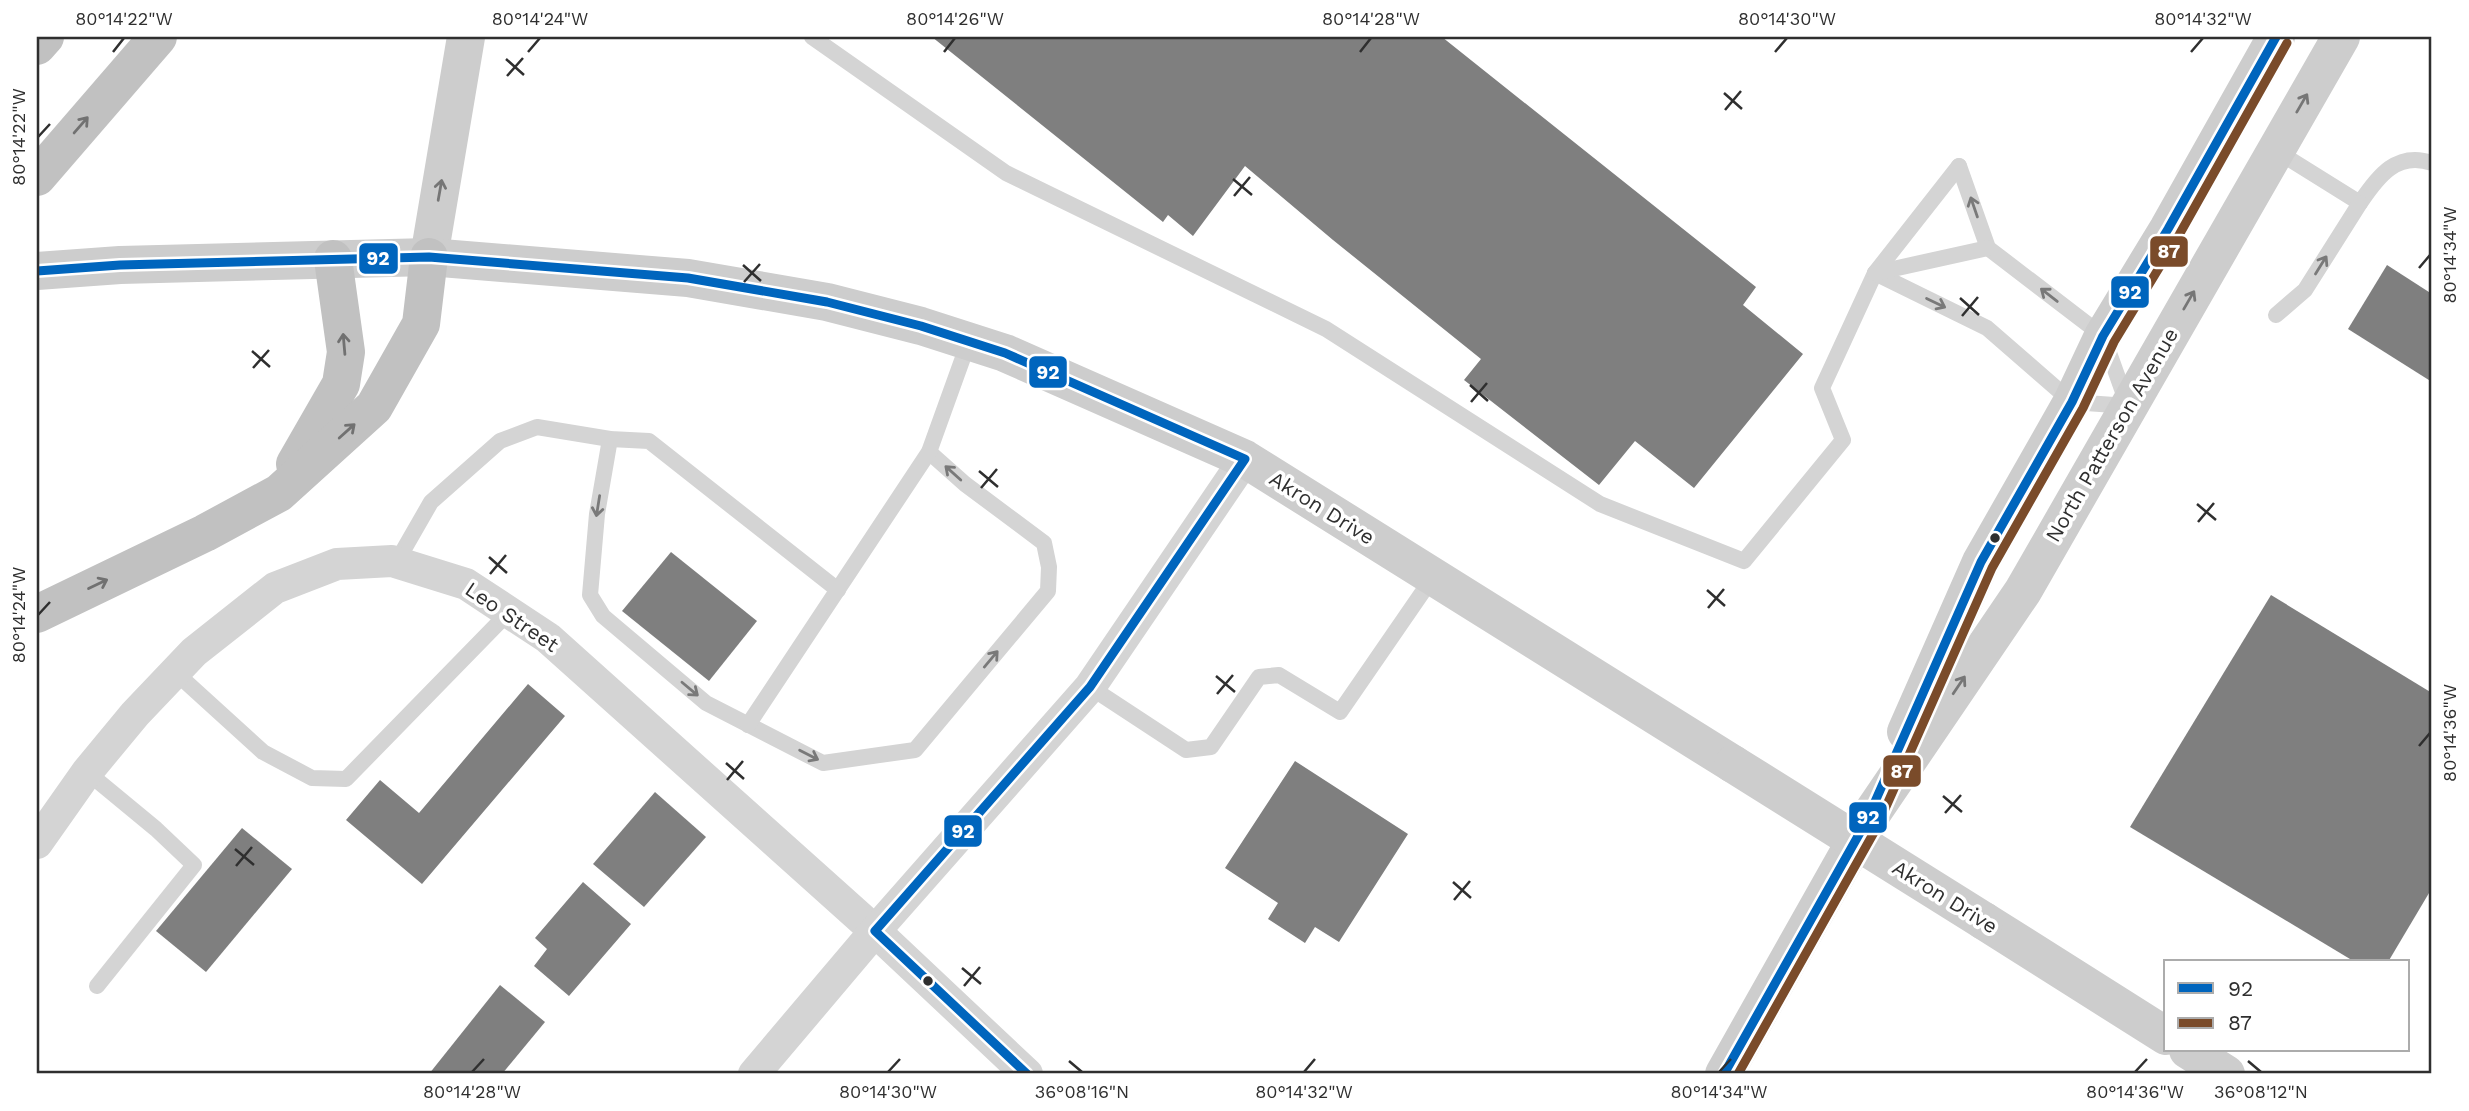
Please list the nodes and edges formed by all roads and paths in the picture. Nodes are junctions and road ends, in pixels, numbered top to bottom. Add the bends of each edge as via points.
1 (45, 37) edge
2 (158, 37) edge
3 (466, 37) edge
4 (812, 37) edge
5 (2276, 37) edge
6 (2341, 37) edge
7 (37, 46) edge
8 (2275, 150) junction
9 (2432, 163) edge
10 (37, 177) edge
11 (2360, 203) junction
12 (1988, 248) junction
13 (429, 257) junction
14 (333, 259) junction
15 (37, 271) edge
16 (1875, 273) junction
17 (2276, 315) dead end
18 (2103, 336) junction
19 (969, 341) junction
20 (2072, 402) junction
21 (2128, 406) junction
22 (610, 439) junction
23 (929, 452) junction
24 (1245, 459) junction
25 (279, 493) junction
26 (396, 563) junction
27 (1433, 577) junction
28 (838, 590) junction
29 (509, 612) junction
30 (37, 614) edge
31 (175, 673) junction
32 (1090, 687) junction
33 (748, 725) junction
34 (87, 772) junction
35 (1866, 822) junction
36 (37, 843) edge
37 (875, 931) junction
38 (97, 986) dead end
39 (2164, 1035) edge
40 (2191, 1052) edge
41 (754, 1074) edge
42 (1027, 1074) edge
43 (1724, 1074) edge
44 (2226, 1074) edge

1 - 7 highway
10 -> 2 highway
13 -> 3 main road
4 - 16 lane via 1006,173 1325,328 1600,504 1744,561 1843,440 1822,388
5 - 18 main road, North Patterson Avenue
8 -> 6 main road, North Patterson Avenue
8 - 11 lane
21 -> 8 main road, North Patterson Avenue
9 - 11 lane via 2420,159 2393,164
17 -> 11 lane via 2305,290
12 - 16 lane
12 -> 16 lane via 1959,166
18 -> 12 lane
13 - 14 main road, Akron Drive
13 - 19 main road, Akron Drive via 688,278 827,302
25 -> 13 highway via 374,407 421,324
14 - 15 main road, Akron Drive
25 -> 14 highway via 341,384 346,352
16 -> 20 lane via 1987,328
18 - 20 main road, North Patterson Avenue
18 - 21 lane
19 - 23 lane
19 - 24 main road, Akron Drive
20 - 21 lane
20 - 35 main road, North Patterson Avenue via 1981,562
35 -> 21 main road, North Patterson Avenue via 2023,591
22 - 26 lane via 537,427 500,441 431,502
22 - 28 lane via 649,441
22 -> 33 lane via 590,595 603,616 706,704
23 - 28 lane
33 -> 23 lane via 823,763 915,750 1048,591 1044,543
24 - 27 main road, Akron Drive
24 - 32 street
30 -> 25 highway
26 - 29 street, Leo Street via 466,584
26 - 31 street, Leo Street via 337,564 275,588 194,652
27 - 32 lane via 1340,712 1279,675 1259,677 1211,747 1186,750
27 - 39 main road, Akron Drive, bridge
28 - 33 lane
29 - 31 lane via 346,779 312,778 263,752
29 - 37 street, Leo Street via 548,638
31 - 34 street, Leo Street
32 - 37 street
34 - 36 street, Leo Street
34 - 38 lane via 194,865
35 - 43 main road, North Patterson Avenue
37 - 41 street
37 - 42 street, Leo Street
40 - 44 main road

